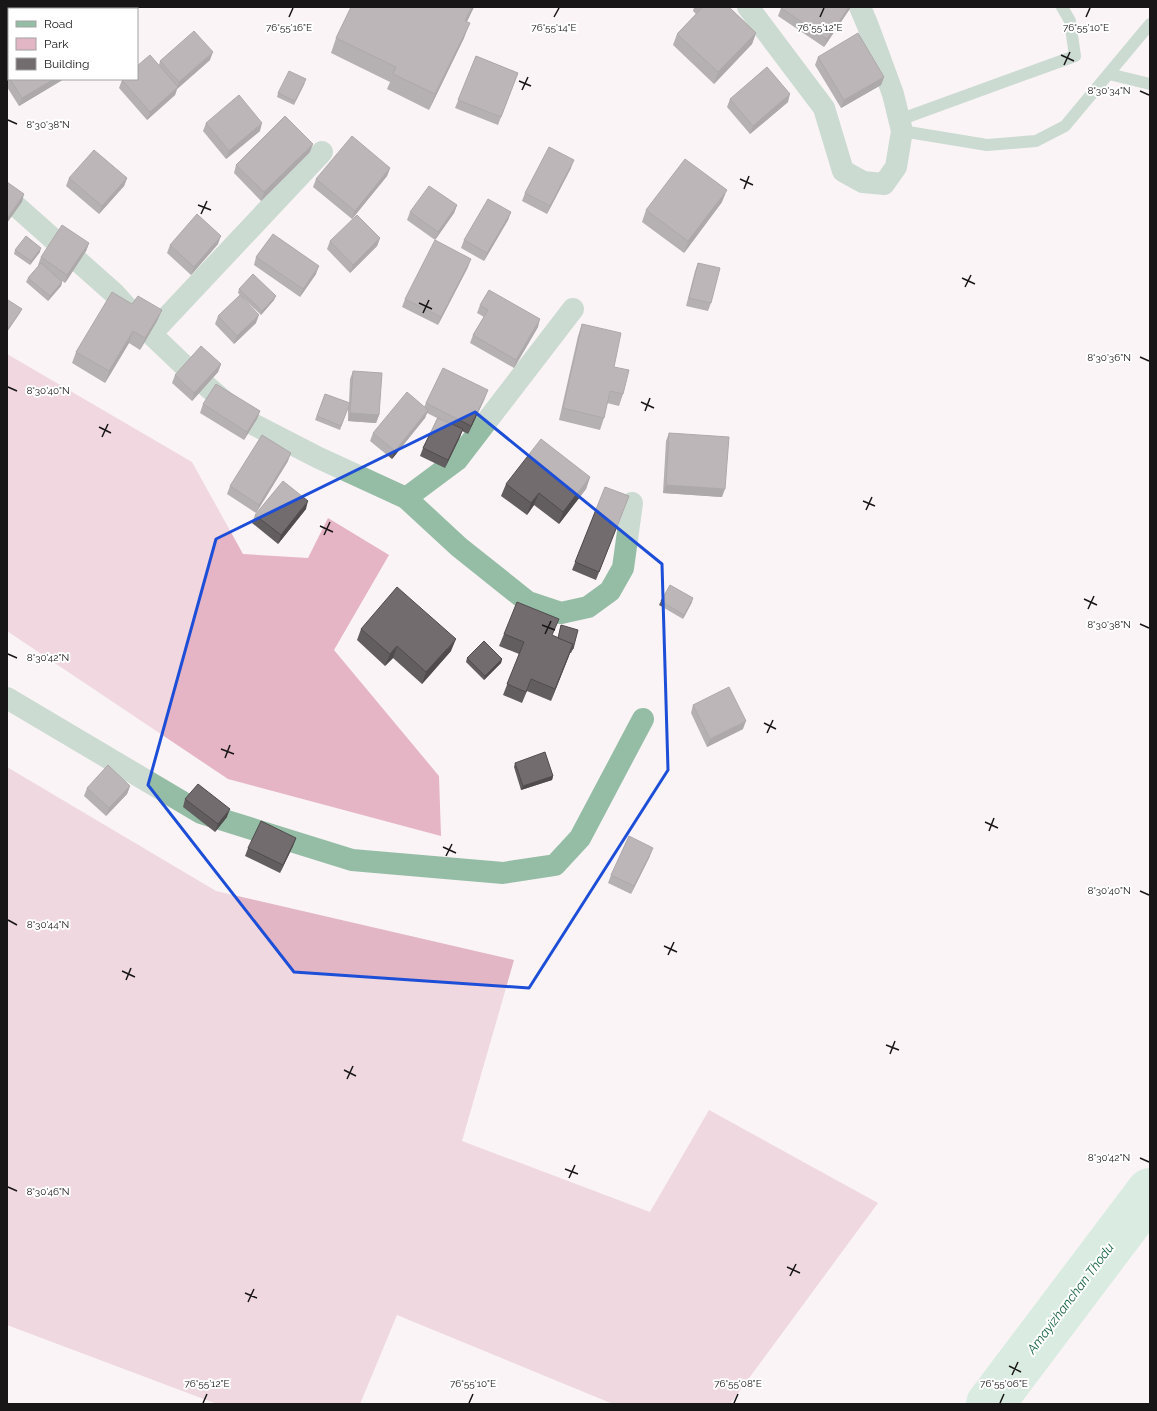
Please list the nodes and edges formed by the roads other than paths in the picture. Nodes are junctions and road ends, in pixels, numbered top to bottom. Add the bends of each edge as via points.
1 (748, 7) edge
2 (860, 7) edge
3 (1062, 7) edge
4 (1150, 24) edge
5 (1108, 74) junction
6 (1150, 84) edge
7 (901, 126) junction
8 (322, 152) dead end
9 (7, 198) edge
10 (573, 309) dead end
11 (151, 334) junction
12 (406, 498) junction
13 (632, 503) dead end
14 (7, 698) edge
15 (643, 719) dead end

1 - 7 street via 824,108 843,171 863,182 884,184 896,167
2 - 7 street via 893,94
3 - 7 lane via 1070,21 1075,56
4 - 5 lane
5 - 6 lane
5 - 7 lane via 1065,126 1036,141 987,145
8 - 11 street
9 - 11 street via 115,294
10 - 12 street via 457,460
11 - 12 street via 247,421
12 - 13 street via 459,547 528,602 561,612 588,607 610,591 623,568
14 - 15 street via 201,813 352,860 503,873 555,865 580,838

